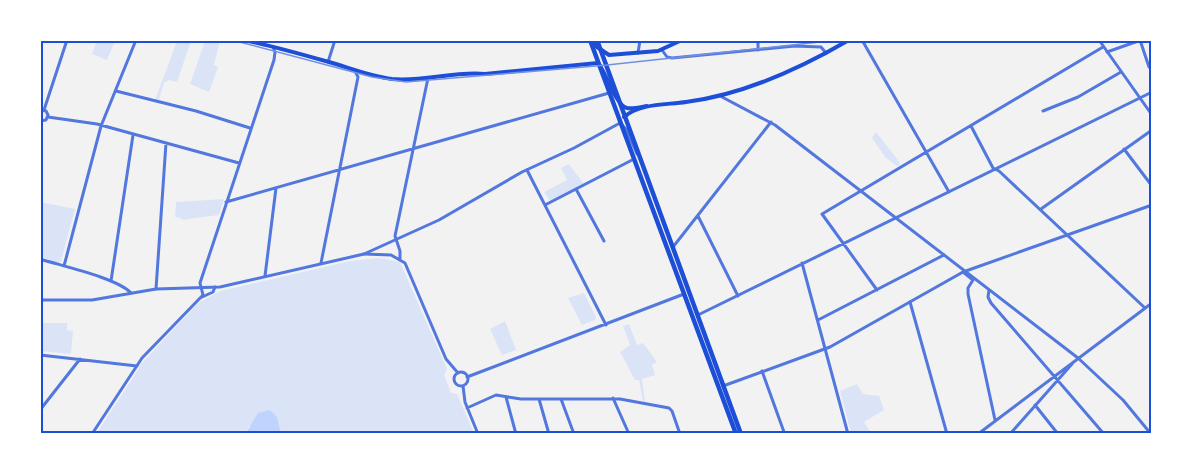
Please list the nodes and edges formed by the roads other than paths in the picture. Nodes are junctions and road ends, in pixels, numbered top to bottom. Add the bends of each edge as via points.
1 (67, 40) edge
2 (136, 40) edge
3 (244, 40) edge
4 (335, 40) edge
5 (591, 40) edge
6 (597, 40) edge
7 (640, 40) edge
8 (682, 40) edge
9 (758, 40) edge
10 (849, 40) edge
11 (862, 40) edge
12 (1099, 40) edge
13 (1140, 41) edge
14 (273, 47) junction
15 (1103, 47) junction
16 (662, 50) junction
17 (758, 50) junction
18 (602, 52) junction
19 (1107, 52) junction
20 (638, 53) junction
21 (827, 53) junction
22 (609, 55) junction
23 (328, 62) junction
24 (598, 63) junction
25 (606, 63) junction
26 (1149, 67) dead end
27 (355, 71) junction
28 (1121, 72) junction
29 (428, 76) junction
30 (116, 91) junction
31 (1152, 92) edge
32 (609, 93) junction
33 (722, 97) junction
34 (1139, 98) junction
35 (622, 106) junction
36 (647, 106) junction
37 (42, 110) edge
38 (1043, 111) dead end
39 (1152, 115) edge
40 (625, 116) junction
41 (48, 117) junction
42 (40, 121) edge
43 (771, 122) junction
44 (620, 123) junction
45 (101, 126) junction
46 (971, 126) junction
47 (250, 128) junction
48 (1152, 130) edge
49 (133, 134) junction
50 (165, 143) junction
51 (413, 149) junction
52 (1124, 149) junction
53 (926, 152) junction
54 (635, 159) junction
55 (239, 163) junction
56 (644, 167) junction
57 (994, 169) junction
58 (339, 170) junction
59 (527, 170) junction
60 (1152, 186) edge
61 (276, 188) junction
62 (576, 189) junction
63 (861, 191) junction
64 (949, 192) junction
65 (226, 202) junction
66 (544, 205) junction
67 (1152, 206) edge
68 (1040, 210) junction
69 (698, 216) junction
70 (896, 218) junction
71 (1068, 235) junction
72 (396, 240) junction
73 (604, 241) dead end
74 (843, 243) junction
75 (673, 247) junction
76 (364, 254) junction
77 (944, 255) junction
78 (40, 259) edge
79 (400, 259) junction
80 (321, 263) junction
81 (802, 263) junction
82 (64, 266) junction
83 (964, 272) junction
84 (266, 276) junction
85 (973, 279) junction
86 (111, 281) junction
87 (202, 287) junction
88 (215, 287) junction
89 (688, 288) junction
90 (156, 289) junction
91 (878, 290) junction
92 (989, 290) junction
93 (131, 293) junction
94 (683, 294) junction
95 (738, 296) junction
96 (199, 299) junction
97 (40, 300) edge
98 (910, 302) junction
99 (1152, 303) edge
100 (1144, 308) junction
101 (697, 315) junction
102 (819, 320) junction
103 (606, 325) junction
104 (826, 348) junction
105 (704, 351) junction
106 (40, 355) edge
107 (80, 358) junction
108 (1078, 358) junction
109 (137, 366) junction
110 (762, 371) junction
111 (458, 373) junction
112 (467, 377) junction
113 (1056, 378) junction
114 (463, 386) junction
115 (723, 386) junction
116 (506, 397) junction
117 (613, 398) junction
118 (539, 399) junction
119 (561, 399) junction
120 (1035, 405) junction
121 (467, 408) junction
122 (40, 410) edge
123 (995, 420) junction
124 (784, 432) dead end
125 (92, 434) edge
126 (478, 434) edge
127 (516, 434) edge
128 (549, 434) edge
129 (574, 434) edge
130 (628, 434) edge
131 (680, 434) edge
132 (736, 434) edge
133 (741, 434) edge
134 (848, 434) edge
135 (947, 434) edge
136 (978, 434) edge
137 (1010, 434) edge
138 (1058, 434) edge
139 (1104, 434) edge
140 (1151, 434) edge

1 - 37 street
2 - 30 street
3 - 14 main road
4 - 23 street
5 - 18 main road
5 - 24 main road
6 - 18 main road
7 - 20 street
8 - 16 main road
9 - 17 street
10 - 21 main road
11 - 53 street
12 - 15 street
13 - 19 street
13 - 26 street
14 - 23 main road
14 - 47 street via 274,60
15 - 19 street
15 - 46 street
16 - 17 street via 672,58
16 - 20 main road
17 - 21 street via 821,47
18 - 22 main road
18 - 25 main road
19 - 28 street
20 - 22 main road
21 - 33 main road
22 - 25 main road
23 - 27 main road
24 - 29 main road
24 - 32 main road
24 - 35 main road
25 - 35 main road
27 - 29 main road via 393,79
27 - 58 street via 358,76
28 - 34 street
28 - 38 street via 1078,97
29 - 51 street
30 - 45 street
30 - 47 street
31 - 34 street
32 - 44 main road
32 - 51 street
33 - 36 main road
33 - 43 street
34 - 39 street
34 - 57 street
35 - 36 main road
35 - 40 main road
36 - 40 main road
37 - 41 street
40 - 44 main road
40 - 56 main road
41 - 42 street
41 - 45 street
43 - 63 street
43 - 69 street
44 - 54 main road
44 - 56 street
44 - 59 street
45 - 49 street
45 - 82 street
46 - 53 street
46 - 57 street
47 - 55 street
48 - 52 street
49 - 50 street
49 - 86 street
50 - 55 street
50 - 90 street
51 - 58 street
51 - 72 street
52 - 60 street
52 - 68 street
53 - 63 street
53 - 64 street
54 - 62 street
54 - 94 main road
55 - 65 street
56 - 75 main road
57 - 64 street
57 - 68 street
58 - 61 street
58 - 80 street
59 - 66 street
59 - 72 street via 440,220
61 - 65 street
61 - 84 street
62 - 66 street
62 - 73 street
63 - 70 street
63 - 74 street via 822,214
64 - 70 street
65 - 87 street via 200,283
66 - 103 street
67 - 71 street
68 - 71 street
69 - 75 street
69 - 95 street
70 - 74 street
70 - 77 street
71 - 83 street
71 - 100 street
72 - 76 street
72 - 79 street
74 - 81 street
74 - 91 street
75 - 89 main road
76 - 79 street
76 - 80 street
77 - 83 street
77 - 91 street
78 - 82 street
79 - 111 street via 405,262 447,361
80 - 84 street
81 - 95 street
81 - 102 street
82 - 86 street
83 - 85 street
83 - 98 street
84 - 88 street
85 - 92 street
85 - 123 street via 968,294
86 - 93 street
87 - 88 street
87 - 90 street
87 - 96 street
88 - 96 street
89 - 94 street
89 - 101 main road
90 - 93 street
91 - 102 street
92 - 108 street
92 - 113 street via 990,303
93 - 97 street via 92,300
94 - 103 street
94 - 105 main road
95 - 101 street
96 - 109 street
98 - 104 street
98 - 135 street
99 - 100 street
100 - 108 street
101 - 115 main road
102 - 104 street
103 - 112 street
104 - 110 street
104 - 134 street
105 - 115 street
105 - 132 main road
106 - 107 street
107 - 109 street
107 - 122 street
108 - 113 street
108 - 140 street via 1123,400
109 - 125 street
110 - 115 street
110 - 124 street
111 - 112 street
111 - 114 street via 454,382
112 - 114 street
113 - 120 street
113 - 123 street
113 - 139 street
114 - 121 street
115 - 133 main road
116 - 118 street
116 - 121 street via 496,395
116 - 127 street
117 - 119 street
117 - 130 street
117 - 131 street via 669,408
118 - 119 street
118 - 128 street
119 - 129 street
120 - 137 street
120 - 138 street
121 - 126 street
123 - 136 street

